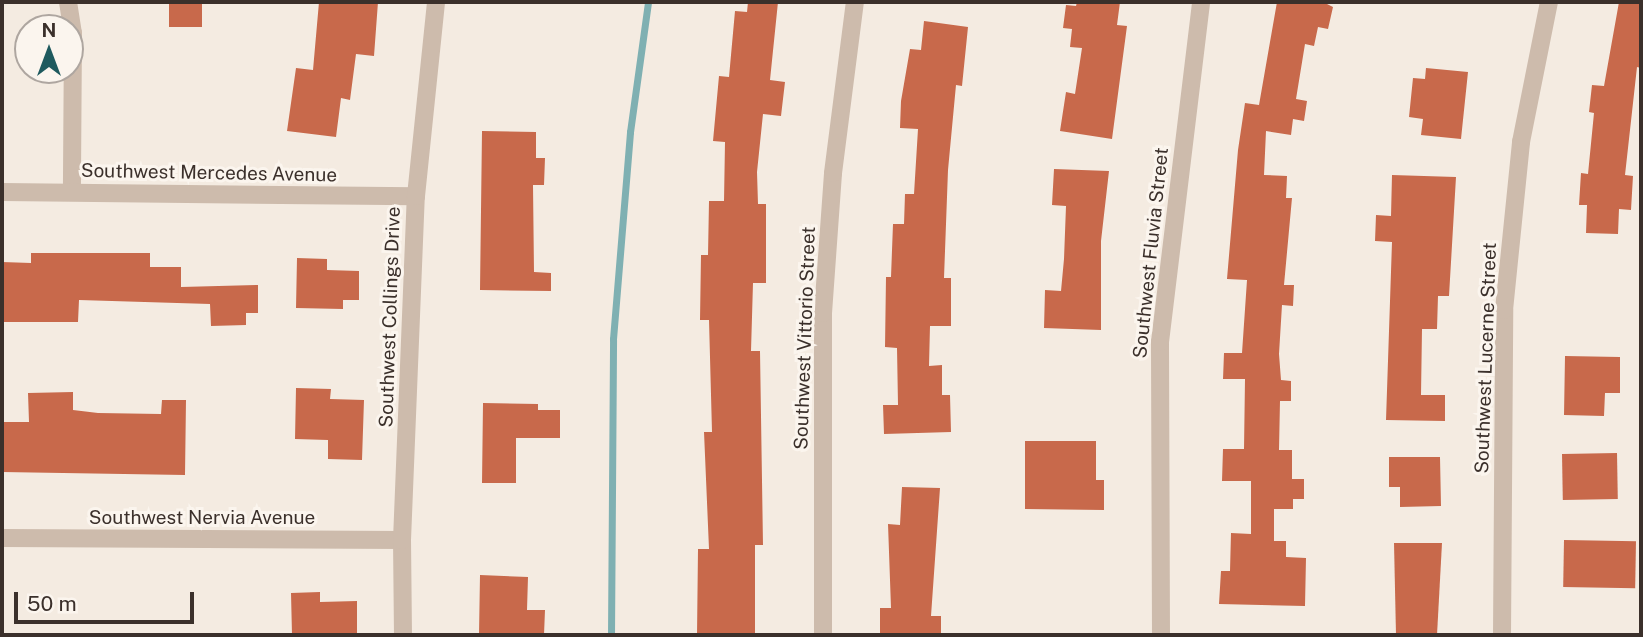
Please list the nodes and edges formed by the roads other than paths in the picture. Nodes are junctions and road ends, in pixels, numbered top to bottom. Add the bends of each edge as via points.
1 (68, 2) edge
2 (436, 2) edge
3 (855, 2) edge
4 (1201, 2) edge
5 (1549, 2) edge
6 (2, 192) edge
7 (72, 192) junction
8 (416, 196) junction
9 (2, 538) edge
10 (402, 540) junction
11 (403, 635) edge
12 (823, 635) edge
13 (1161, 635) edge
14 (1502, 635) edge

1 - 7 street via 73,33
2 - 8 street, Southwest Collings Drive
3 - 12 street, Southwest Vittorio Street via 833,173 823,313
4 - 13 street, Southwest Fluvia Street via 1160,342
5 - 14 street, Southwest Lucerne Street via 1521,142 1504,310
6 - 7 street, Southwest Mercedes Avenue
7 - 8 street, Southwest Mercedes Avenue
8 - 10 street, Southwest Collings Drive
9 - 10 street, Southwest Nervia Avenue
10 - 11 street, Southwest Collings Drive

